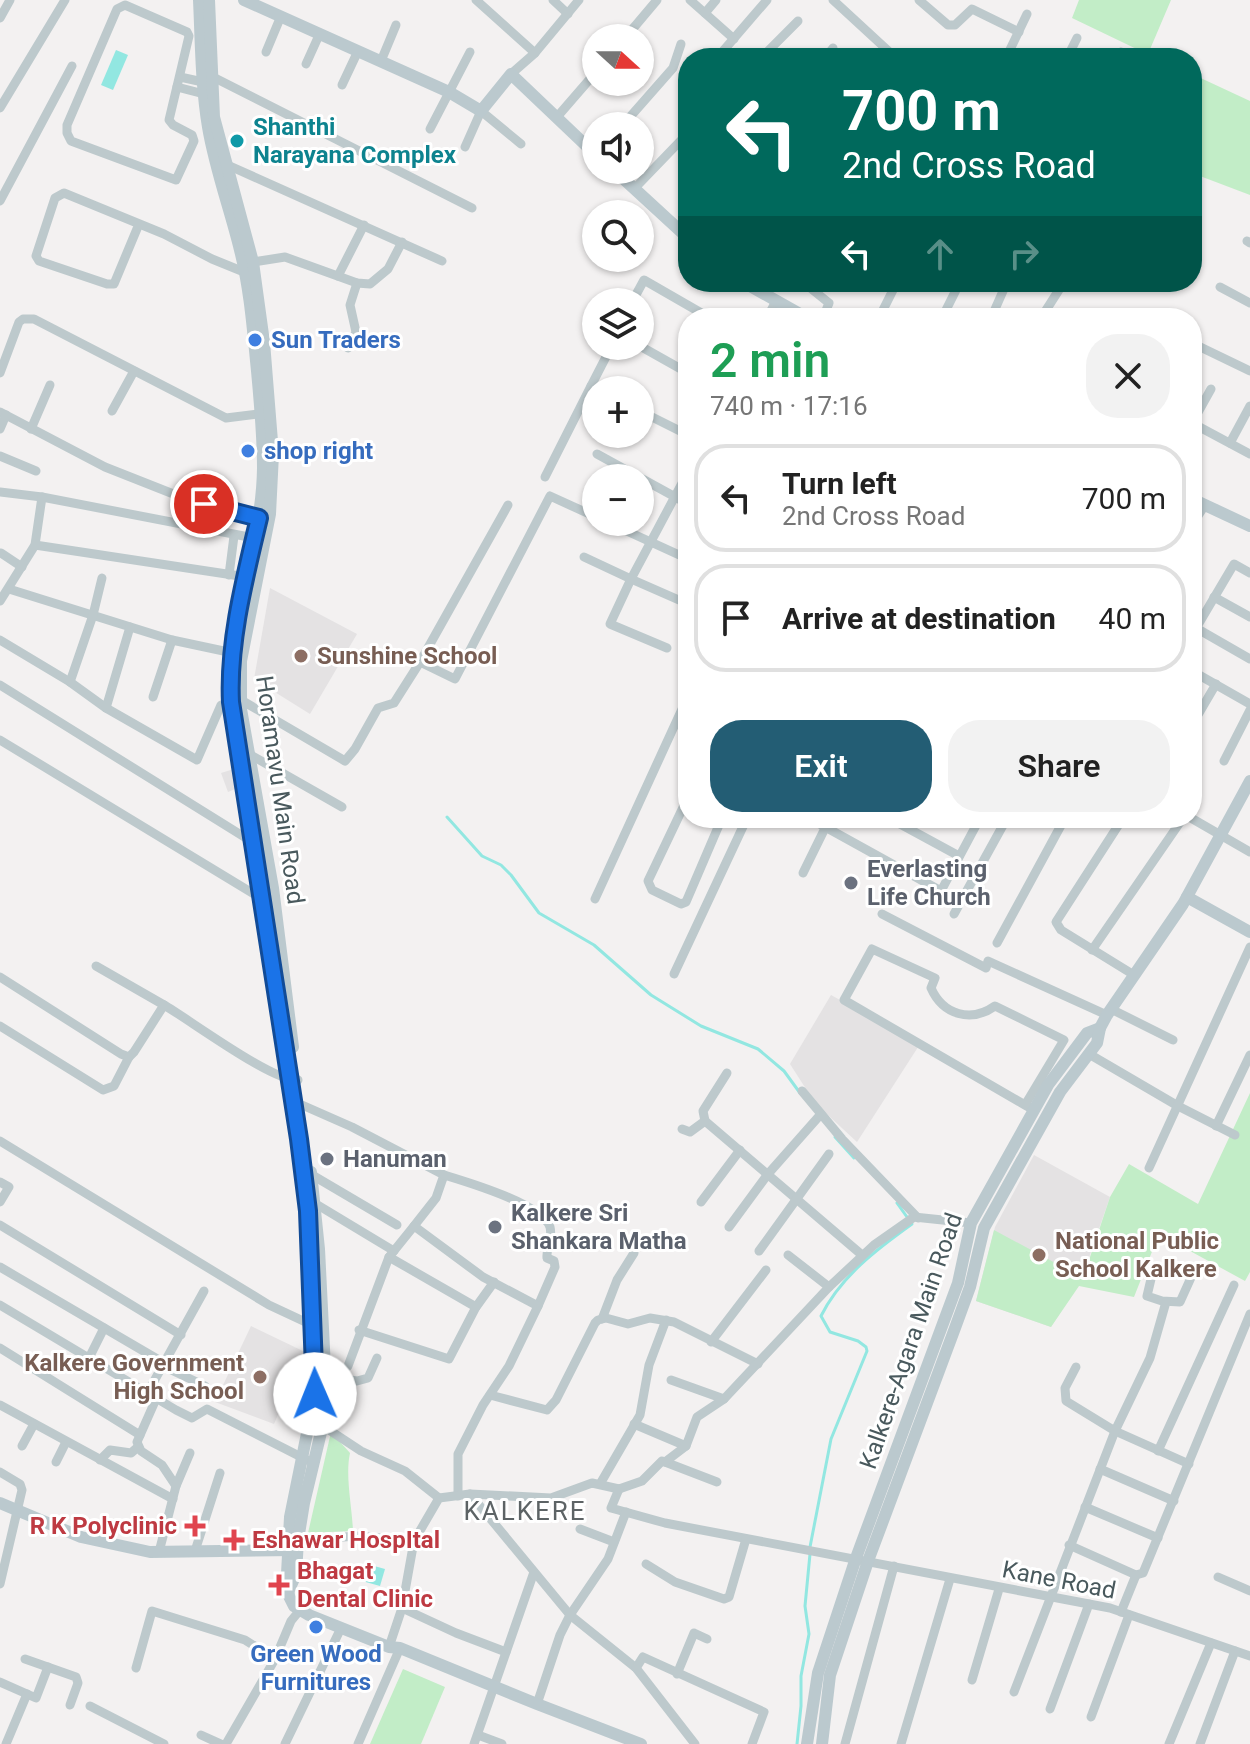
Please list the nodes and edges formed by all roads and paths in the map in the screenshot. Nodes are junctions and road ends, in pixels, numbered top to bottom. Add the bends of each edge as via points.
1 (10, 0) edge
2 (65, 0) edge
3 (199, 0) edge
4 (209, 0) edge
5 (244, 0) edge
6 (476, 0) edge
7 (553, 0) edge
8 (579, 0) edge
9 (657, 0) edge
10 (690, 0) edge
11 (716, 0) edge
12 (767, 0) edge
13 (833, 0) edge
14 (919, 0) edge
15 (705, 13) junction
16 (568, 14) junction
17 (1027, 14) dead end
18 (281, 16) junction
19 (0, 18) edge
20 (798, 21) dead end
21 (637, 24) edge
22 (396, 25) dead end
23 (1019, 32) junction
24 (320, 33) junction
25 (1077, 38) dead end
26 (734, 39) junction
27 (681, 44) dead end
28 (680, 48) edge
29 (726, 48) edge
30 (771, 48) edge
31 (885, 48) edge
32 (1011, 48) edge
33 (1072, 48) edge
34 (358, 51) junction
35 (266, 52) dead end
36 (470, 52) dead end
37 (535, 53) junction
38 (678, 53) edge
39 (381, 61) junction
40 (306, 64) dead end
41 (72, 66) dead end
42 (511, 74) junction
43 (179, 82) junction
44 (206, 84) junction
45 (342, 85) dead end
46 (582, 88) edge
47 (449, 92) junction
48 (0, 108) edge
49 (481, 111) junction
50 (634, 112) edge
51 (557, 117) junction
52 (430, 129) dead end
53 (582, 141) edge
54 (678, 143) edge
55 (521, 144) dead end
56 (465, 147) dead end
57 (220, 162) junction
58 (0, 178) edge
59 (10, 183) junction
60 (630, 184) edge
61 (635, 188) junction
62 (0, 201) edge
63 (472, 208) dead end
64 (139, 224) junction
65 (364, 225) junction
66 (678, 227) edge
67 (402, 242) junction
68 (442, 261) dead end
69 (249, 267) junction
70 (338, 276) junction
71 (357, 283) junction
72 (1220, 287) dead end
73 (640, 288) edge
74 (760, 292) edge
75 (815, 292) edge
76 (776, 301) junction
77 (1250, 303) edge
78 (693, 308) edge
79 (772, 308) edge
80 (789, 308) edge
81 (827, 308) edge
82 (4, 348) edge
83 (348, 348) dead end
84 (1202, 348) edge
85 (654, 354) edge
86 (678, 367) edge
87 (134, 371) junction
88 (1250, 371) edge
89 (0, 373) edge
90 (50, 385) dead end
91 (1211, 389) dead end
92 (1202, 405) edge
93 (1250, 406) edge
94 (112, 411) dead end
95 (582, 411) edge
96 (3, 413) edge
97 (265, 414) junction
98 (654, 418) edge
99 (1202, 428) edge
100 (0, 429) edge
101 (31, 429) junction
102 (678, 430) edge
103 (1230, 443) junction
104 (597, 454) dead end
105 (1250, 454) edge
106 (0, 456) edge
107 (36, 471) dead end
108 (545, 477) dead end
109 (678, 490) edge
110 (0, 492) edge
111 (675, 496) junction
112 (42, 497) junction
113 (678, 498) edge
114 (1202, 504) edge
115 (508, 505) dead end
116 (1205, 505) junction
117 (1202, 510) edge
118 (582, 511) edge
119 (259, 518) junction
120 (1250, 526) edge
121 (234, 536) junction
122 (636, 536) edge
123 (254, 538) junction
124 (651, 543) junction
125 (35, 545) junction
126 (1241, 552) dead end
127 (1, 553) edge
128 (678, 555) edge
129 (584, 557) dead end
130 (1234, 564) junction
131 (22, 567) junction
132 (1250, 573) edge
133 (229, 575) junction
134 (102, 578) dead end
135 (252, 578) junction
136 (631, 579) junction
137 (9, 589) junction
138 (1214, 597) junction
139 (678, 600) edge
140 (0, 601) edge
141 (93, 615) junction
142 (1250, 617) edge
143 (1202, 618) edge
144 (130, 627) junction
145 (1202, 636) edge
146 (0, 640) edge
147 (172, 640) junction
148 (667, 648) dead end
149 (233, 653) junction
150 (1250, 659) edge
151 (420, 662) junction
152 (1202, 676) edge
153 (70, 682) junction
154 (1216, 684) junction
155 (0, 685) edge
156 (153, 697) dead end
157 (236, 701) junction
158 (1250, 704) edge
159 (106, 708) junction
160 (1202, 708) edge
161 (1250, 710) edge
162 (678, 726) edge
163 (0, 740) edge
164 (249, 754) junction
165 (1224, 761) dead end
166 (1250, 781) edge
167 (342, 807) dead end
168 (678, 818) edge
169 (1202, 825) edge
170 (718, 828) edge
171 (742, 828) edge
172 (825, 828) edge
173 (838, 828) edge
174 (907, 828) edge
175 (974, 828) edge
176 (1001, 828) edge
177 (1060, 828) edge
178 (1117, 828) edge
179 (1176, 828) edge
180 (1220, 836) junction
181 (254, 843) junction
182 (1250, 852) edge
183 (959, 856) junction
184 (803, 873) dead end
185 (1187, 897) junction
186 (268, 899) junction
187 (595, 899) dead end
188 (882, 914) dead end
189 (954, 914) dead end
190 (1250, 932) edge
191 (997, 943) dead end
192 (1250, 947) edge
193 (1092, 950) junction
194 (96, 966) dead end
195 (674, 974) dead end
196 (1134, 975) junction
197 (0, 977) edge
198 (164, 1005) junction
199 (1109, 1012) junction
200 (0, 1026) edge
201 (1100, 1028) junction
202 (1064, 1040) junction
203 (1173, 1040) dead end
204 (1075, 1047) junction
205 (1089, 1054) junction
206 (1250, 1055) edge
207 (129, 1057) junction
208 (727, 1073) dead end
209 (294, 1080) junction
210 (802, 1091) dead end
211 (302, 1105) junction
212 (1178, 1106) junction
213 (1029, 1107) junction
214 (819, 1116) junction
215 (705, 1121) junction
216 (1216, 1126) junction
217 (682, 1129) dead end
218 (1235, 1135) dead end
219 (0, 1141) edge
220 (740, 1150) junction
221 (829, 1154) dead end
222 (1149, 1168) dead end
223 (307, 1172) junction
224 (768, 1174) junction
225 (444, 1175) junction
226 (0, 1182) edge
227 (797, 1199) junction
228 (311, 1201) junction
229 (0, 1202) edge
230 (701, 1202) dead end
231 (913, 1218) junction
232 (0, 1225) edge
233 (397, 1225) dead end
234 (978, 1225) junction
235 (414, 1226) junction
236 (729, 1227) dead end
237 (759, 1251) dead end
238 (634, 1253) dead end
239 (391, 1254) junction
240 (788, 1255) dead end
241 (862, 1255) junction
242 (0, 1267) edge
243 (766, 1270) dead end
244 (1194, 1271) dead end
245 (1151, 1279) dead end
246 (494, 1282) junction
247 (1234, 1285) dead end
248 (829, 1287) junction
249 (204, 1291) dead end
250 (1166, 1302) junction
251 (0, 1305) edge
252 (538, 1306) junction
253 (476, 1307) junction
254 (1250, 1314) edge
255 (602, 1319) junction
256 (666, 1320) junction
257 (314, 1326) junction
258 (104, 1328) junction
259 (359, 1330) junction
260 (181, 1335) junction
261 (711, 1342) junction
262 (0, 1348) edge
263 (377, 1358) dead end
264 (88, 1360) junction
265 (164, 1364) junction
266 (758, 1364) junction
267 (1076, 1367) dead end
268 (336, 1378) junction
269 (671, 1380) dead end
270 (205, 1386) dead end
271 (320, 1391) junction
272 (152, 1395) junction
273 (490, 1395) junction
274 (724, 1399) junction
275 (1, 1409) edge
276 (316, 1423) junction
277 (34, 1424) junction
278 (634, 1424) junction
279 (1115, 1431) junction
280 (140, 1435) junction
281 (66, 1442) junction
282 (22, 1446) dead end
283 (686, 1446) junction
284 (138, 1447) junction
285 (1158, 1451) junction
286 (190, 1453) dead end
287 (100, 1460) junction
288 (308, 1460) junction
289 (56, 1462) dead end
290 (665, 1462) junction
291 (1189, 1464) junction
292 (1100, 1469) junction
293 (0, 1472) edge
294 (220, 1473) dead end
295 (717, 1482) dead end
296 (600, 1484) junction
297 (176, 1486) junction
298 (619, 1489) junction
299 (470, 1494) junction
300 (458, 1496) junction
301 (439, 1498) junction
302 (173, 1499) junction
303 (1174, 1501) junction
304 (0, 1503) edge
305 (1085, 1507) junction
306 (16, 1509) junction
307 (626, 1512) junction
308 (580, 1529) dead end
309 (1158, 1538) junction
310 (746, 1539) junction
311 (414, 1541) junction
312 (614, 1542) junction
313 (1069, 1545) junction
314 (294, 1547) junction
315 (195, 1551) junction
316 (159, 1552) junction
317 (862, 1559) junction
318 (646, 1564) dead end
319 (894, 1566) junction
320 (534, 1572) junction
321 (1136, 1575) junction
322 (1218, 1577) dead end
323 (950, 1579) junction
324 (0, 1584) edge
325 (999, 1589) junction
326 (1250, 1591) edge
327 (1048, 1598) junction
328 (1089, 1604) junction
329 (402, 1608) junction
330 (300, 1610) junction
331 (1125, 1614) junction
332 (570, 1615) junction
333 (341, 1628) junction
334 (707, 1639) dead end
335 (1211, 1643) junction
336 (395, 1650) junction
337 (1235, 1651) junction
338 (506, 1652) junction
339 (1250, 1656) edge
340 (25, 1659) dead end
341 (275, 1659) junction
342 (48, 1667) junction
343 (136, 1668) dead end
344 (636, 1668) junction
345 (677, 1674) junction
346 (972, 1680) dead end
347 (0, 1682) edge
348 (494, 1691) junction
349 (1014, 1692) dead end
350 (27, 1694) junction
351 (537, 1704) junction
352 (70, 1705) dead end
353 (90, 1706) dead end
354 (1050, 1709) dead end
355 (1091, 1717) dead end
356 (201, 1735) dead end
357 (476, 1739) edge
358 (6, 1744) edge
359 (164, 1744) edge
360 (223, 1744) edge
361 (285, 1744) edge
362 (358, 1744) edge
363 (502, 1744) edge
364 (618, 1744) edge
365 (641, 1744) edge
366 (695, 1744) edge
367 (752, 1744) edge
368 (807, 1744) edge
369 (822, 1744) edge
370 (845, 1744) edge
371 (901, 1744) edge
372 (1169, 1744) edge
373 (1200, 1744) edge

1 - 19 street
2 - 48 street
3 - 44 main road, Horamavu Main Road
4 - 44 main road, Horamavu Main Road
5 - 18 main road
6 - 37 street
7 - 16 street
8 - 16 street
9 - 21 street
10 - 15 street
11 - 15 street
12 - 26 street
13 - 31 street
14 - 23 street via 948,25 972,9
15 - 26 street
16 - 37 street
17 - 23 street
18 - 24 main road
18 - 35 street
20 - 30 street
22 - 39 street
23 - 32 street
24 - 34 main road
24 - 40 street
25 - 33 street
26 - 29 street
27 - 28 street
34 - 39 main road
34 - 45 street
36 - 47 street
37 - 42 street
38 - 50 street via 673,68
39 - 47 main road
41 - 59 street
42 - 49 main road
42 - 51 main road
43 - 43 street via 169,120 194,141 176,180 71,141 67,125 120,6 187,32
43 - 44 street
44 - 57 main road, Horamavu Main Road
44 - 57 main road, Horamavu Main Road
44 - 63 street
46 - 51 street
47 - 49 main road
47 - 52 street
49 - 55 street
49 - 56 street
51 - 53 main road
54 - 61 street
57 - 65 street
57 - 69 main road, Horamavu Main Road
58 - 59 street
59 - 62 street
60 - 61 main road
61 - 66 main road
64 - 64 street via 114,284 36,256 60,193
64 - 69 street
65 - 67 street
65 - 70 street
67 - 68 street
67 - 71 street via 383,276 370,284
69 - 70 street via 285,257
69 - 97 main road, Horamavu Main Road
70 - 71 street
71 - 83 street via 350,305 356,332
72 - 77 street
73 - 78 street via 644,280
74 - 76 main road
75 - 81 street via 829,303
76 - 79 street
76 - 80 main road
82 - 87 street via 19,322 34,319
82 - 89 street
84 - 88 street
85 - 86 street
87 - 94 street
87 - 97 street via 226,418
90 - 101 street
91 - 92 street
93 - 103 street
95 - 108 street
96 - 100 street
96 - 101 street
97 - 119 main road, Horamavu Main Road
97 - 135 main road, Horamavu Main Road via 270,514
98 - 102 street
99 - 103 street
101 - 119 street via 169,492
103 - 105 street
104 - 111 street
106 - 107 street
109 - 111 street
110 - 112 street
111 - 113 street
111 - 124 street
112 - 121 street
112 - 125 street
114 - 116 main road
115 - 151 street
116 - 117 street
116 - 120 main road
118 - 151 street via 550,496 455,679
119 - 123 main road, Horamavu Main Road
121 - 123 street
121 - 133 street
122 - 124 street
123 - 135 main road, Horamavu Main Road
124 - 128 street
124 - 136 street
125 - 131 street
125 - 133 street
126 - 130 street
127 - 131 street
129 - 136 street
130 - 132 street
130 - 138 street
131 - 137 street
133 - 135 street
134 - 141 street
135 - 149 main road, Horamavu Main Road
135 - 157 main road, Horamavu Main Road
136 - 139 street
136 - 148 street via 610,624
137 - 140 street
137 - 141 street
138 - 142 street
138 - 143 street
141 - 144 street
141 - 153 street
144 - 147 street
144 - 159 street
145 - 150 street
146 - 153 street
147 - 149 street
147 - 156 street
149 - 157 main road, Horamavu Main Road via 230,679
151 - 157 street via 394,703 378,708 345,761
152 - 154 street
153 - 159 street
154 - 158 street
154 - 160 street
155 - 181 street
157 - 159 street via 221,705 197,760
157 - 164 main road, Horamavu Main Road
157 - 181 main road, Horamavu Main Road
161 - 165 street
162 - 187 street
163 - 186 street
164 - 167 street
164 - 186 main road, Horamavu Main Road
166 - 180 main road, Kalkere-Agara Main Road
168 - 170 street via 648,881 652,890 681,904
169 - 180 street
171 - 195 street
172 - 184 street
173 - 183 street via 941,891
174 - 183 street
175 - 183 street
176 - 189 street
177 - 191 street
178 - 193 street via 1056,922
179 - 193 street
180 - 182 street
180 - 185 main road, Kalkere-Agara Main Road
181 - 186 main road, Horamavu Main Road
185 - 190 main road
185 - 196 main road, Kalkere-Agara Main Road
186 - 209 main road, Horamavu Main Road
188 - 199 street via 986,968 988,961
192 - 212 street
193 - 196 street
194 - 198 street
196 - 199 main road, Kalkere-Agara Main Road
197 - 207 street
198 - 207 street
198 - 209 street
199 - 201 main road, Kalkere-Agara Main Road
199 - 203 street
200 - 207 street via 103,1090 114,1086
201 - 204 main road, Kalkere-Agara Main Road
201 - 205 main road, Kalkere-Agara Main Road
202 - 204 street
202 - 213 street
202 - 213 street via 995,1006 981,1016 953,1011 936,1000 931,988 935,978 872,949 844,1000
204 - 213 main road, Kalkere-Agara Main Road
205 - 212 street
205 - 234 main road, Kalkere-Agara Main Road
206 - 216 street
208 - 215 street via 703,1111
209 - 211 main road, Horamavu Main Road
209 - 223 main road, Horamavu Main Road
210 - 214 street
211 - 223 main road, Horamavu Main Road
211 - 225 street
212 - 216 street
212 - 222 street
213 - 234 main road, Kalkere-Agara Main Road
214 - 224 street
214 - 231 street
215 - 217 street via 690,1132
215 - 220 street
216 - 218 street
219 - 257 street via 269,1305
220 - 224 street
220 - 230 street
221 - 227 street
223 - 228 main road, Horamavu Main Road
223 - 233 street
224 - 227 street
224 - 236 street
225 - 235 street via 436,1198
225 - 252 street via 491,1189 544,1217 551,1239 545,1254 555,1267
226 - 229 street via 9,1187
227 - 237 street
227 - 241 street
228 - 239 street
228 - 257 main road, Horamavu Main Road
228 - 271 main road, Horamavu Main Road
231 - 234 street
231 - 241 street
232 - 260 street
234 - 317 main road, Kalkere-Agara Main Road
235 - 239 street
235 - 246 street
238 - 255 street
239 - 253 street
239 - 259 street
240 - 248 street
241 - 248 street
242 - 258 street
243 - 261 street
244 - 250 street via 1180,1302
245 - 250 street via 1147,1296
246 - 252 street
246 - 253 street
247 - 285 street
248 - 266 street
249 - 260 street
250 - 279 street via 1150,1358
251 - 264 street
252 - 273 street
253 - 259 street via 449,1359
254 - 291 street
255 - 256 street via 628,1324
255 - 273 street via 547,1410
256 - 261 street
256 - 278 street
257 - 271 main road, Horamavu Main Road
258 - 264 street
258 - 265 street
259 - 268 street via 348,1366
260 - 265 street
261 - 266 street
262 - 280 street
263 - 268 street via 368,1378
264 - 272 street
265 - 270 street
265 - 272 street
266 - 274 street
267 - 279 street via 1065,1388 1066,1401
268 - 271 street
269 - 274 street
271 - 276 main road, Horamavu Main Road
272 - 280 street
272 - 288 street via 192,1418 207,1409
273 - 300 street via 458,1454
274 - 283 street via 697,1417
275 - 277 street
276 - 288 main road, Horamavu Main Road
276 - 301 street via 405,1471
277 - 281 street
277 - 282 street
278 - 283 street
278 - 296 street
279 - 285 street
279 - 292 street
280 - 284 street
281 - 287 street
281 - 289 street
283 - 290 street
284 - 287 street via 131,1453 110,1450
284 - 297 street via 162,1465
285 - 291 street
286 - 297 street
287 - 302 street
288 - 314 main road, Horamavu Main Road via 290,1517
290 - 295 street
290 - 298 street via 642,1481
291 - 303 street
292 - 303 street
292 - 305 street
293 - 306 street via 21,1487
294 - 315 street
296 - 298 street
296 - 299 street via 551,1498
297 - 302 street
298 - 307 street via 611,1508
299 - 300 street
299 - 320 street
300 - 301 street
301 - 311 street
302 - 316 street
303 - 309 street
304 - 306 main road
305 - 309 street
305 - 313 street
306 - 316 main road via 81,1537
306 - 324 street
307 - 310 street, Kane Road
307 - 312 street
308 - 312 street
309 - 321 street via 1143,1573
310 - 317 street, Kane Road
310 - 318 street via 729,1597 724,1599 675,1582
311 - 314 street via 358,1536
311 - 329 street
312 - 332 street
313 - 321 street
313 - 327 street
314 - 315 main road
314 - 330 main road, Horamavu Main Road via 290,1600
315 - 316 main road
317 - 319 street, Kane Road
317 - 368 main road, Kalkere-Agara Main Road via 818,1673
317 - 369 main road, Kalkere-Agara Main Road via 830,1675
319 - 323 street, Kane Road
319 - 370 street
320 - 332 street
320 - 338 street
321 - 331 street
322 - 326 street
323 - 325 street, Kane Road
323 - 371 street
325 - 327 street, Kane Road
325 - 346 street
327 - 328 street, Kane Road
327 - 349 street
328 - 331 street, Kane Road
328 - 354 street
329 - 336 street
329 - 338 street
330 - 333 main road
330 - 341 street
331 - 335 street, Kane Road
331 - 355 street
332 - 344 street
332 - 351 street
333 - 336 main road
333 - 361 street
334 - 345 street via 694,1633
335 - 337 street, Kane Road
335 - 372 street
336 - 348 main road
336 - 362 street
337 - 339 street, Kane Road
337 - 373 street
338 - 348 street
340 - 342 street
341 - 343 street via 245,1640 152,1611
341 - 360 street
342 - 350 street via 36,1698
342 - 352 street via 77,1679
344 - 345 street via 643,1657
344 - 366 street
345 - 367 street via 764,1712
347 - 350 street
348 - 351 main road
348 - 357 street
348 - 364 main road
350 - 358 street
351 - 365 main road
353 - 359 street
356 - 360 street
357 - 363 street

